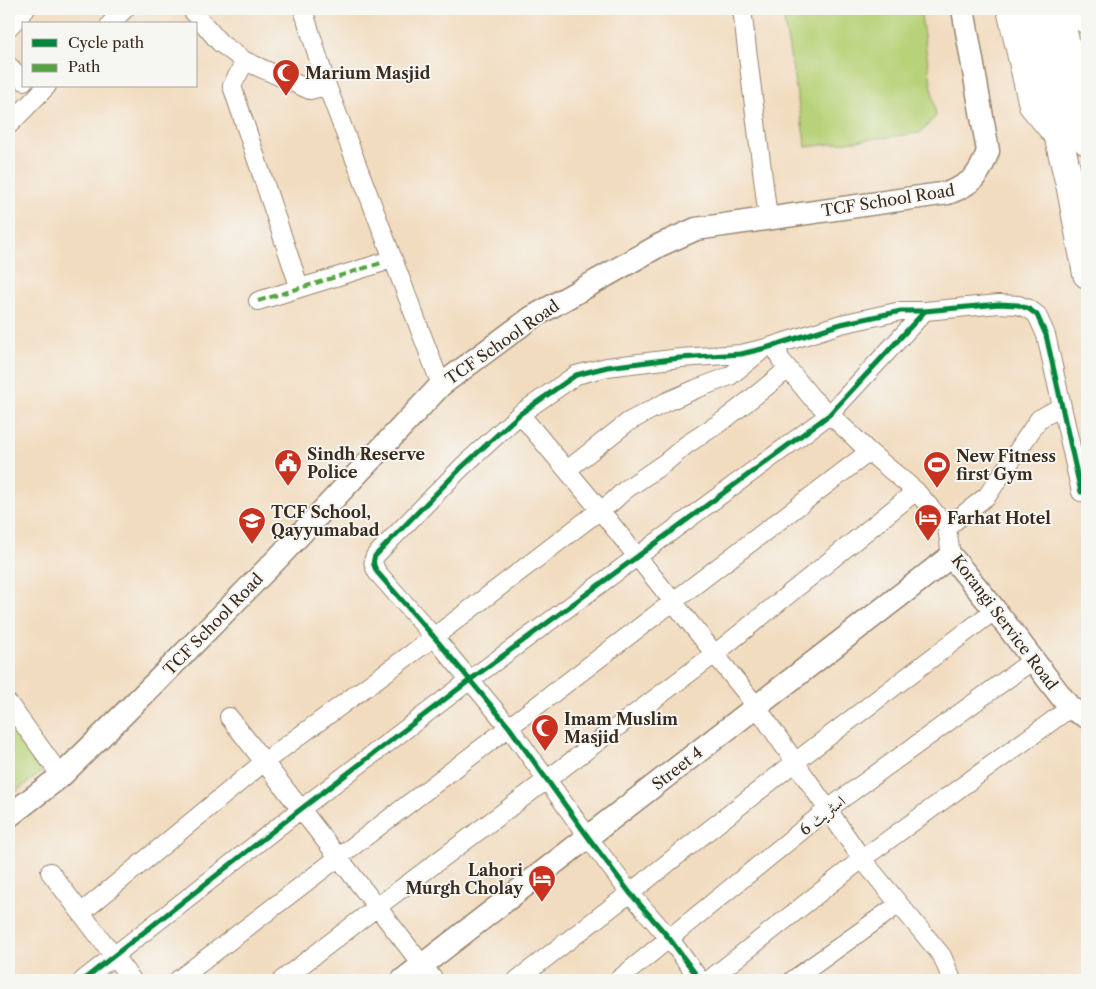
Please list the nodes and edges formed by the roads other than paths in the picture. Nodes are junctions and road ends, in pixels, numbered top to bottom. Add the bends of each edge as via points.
1 (26, 9) edge
2 (125, 9) edge
3 (191, 9) edge
4 (303, 9) edge
5 (742, 9) edge
6 (963, 9) edge
7 (1011, 9) edge
8 (1036, 9) edge
9 (1058, 9) edge
10 (1085, 9) edge
11 (1087, 20) edge
12 (112, 22) edge
13 (9, 27) edge
14 (1057, 52) junction
15 (245, 61) junction
16 (9, 66) edge
17 (22, 78) edge
18 (327, 86) junction
19 (38, 89) edge
20 (9, 125) edge
21 (1058, 135) junction
22 (1087, 136) edge
23 (768, 218) junction
24 (381, 263) dead end
25 (1087, 274) edge
26 (297, 280) dead end
27 (258, 301) dead end
28 (925, 312) junction
29 (771, 346) junction
30 (788, 369) junction
31 (441, 385) junction
32 (1061, 407) junction
33 (520, 414) junction
34 (829, 415) junction
35 (869, 452) junction
36 (567, 470) junction
37 (916, 491) junction
38 (1087, 491) edge
39 (600, 510) junction
40 (947, 527) junction
41 (637, 556) junction
42 (951, 556) junction
43 (673, 601) junction
44 (995, 610) junction
45 (434, 638) junction
46 (716, 653) junction
47 (1033, 660) junction
48 (470, 680) junction
49 (9, 704) edge
50 (757, 707) junction
51 (1079, 712) edge
52 (229, 717) dead end
53 (509, 727) junction
54 (264, 762) junction
55 (795, 762) junction
56 (61, 776) junction
57 (547, 780) junction
58 (828, 809) junction
59 (301, 810) junction
60 (9, 816) edge
61 (588, 837) junction
62 (339, 858) junction
63 (862, 859) junction
64 (50, 872) dead end
65 (630, 893) junction
66 (899, 904) junction
67 (377, 906) junction
68 (81, 913) junction
69 (669, 938) junction
70 (113, 956) junction
71 (428, 973) edge
72 (83, 980) edge
73 (132, 980) edge
74 (178, 980) edge
75 (282, 980) edge
76 (403, 980) edge
77 (517, 980) edge
78 (618, 980) edge
79 (700, 980) edge
80 (709, 980) edge
81 (793, 980) edge
82 (952, 980) edge

1 - 13 street
2 - 12 street
3 - 15 street via 220,43
4 - 18 street
5 - 23 street
6 - 23 street, TCF School Road via 988,151 984,165 975,177 948,193
7 - 21 main road via 1033,105
8 - 14 main road
9 - 14 main road
10 - 11 main road
14 - 21 main road
14 - 22 main road
15 - 18 street via 310,90
15 - 26 street via 232,86
16 - 17 street
18 - 31 street
19 - 20 street
21 - 25 main road
23 - 31 street, TCF School Road via 696,229 660,245 531,318
24 - 27 street
28 - 29 street via 901,311 841,324
28 - 32 street via 999,304 1029,309 1037,315 1046,335
28 - 34 street
29 - 30 street
29 - 33 street via 740,354 607,367 576,375
29 - 36 street via 730,376 628,422
30 - 34 street
30 - 39 street
31 - 56 street, TCF School Road via 269,566
32 - 38 street via 1081,492
32 - 40 street via 1039,419 986,496
33 - 36 street
33 - 45 street via 462,467 373,560 377,572
34 - 35 street
34 - 41 street
35 - 37 street
35 - 43 street
36 - 39 street
37 - 40 street
37 - 46 street
39 - 41 street
39 - 45 street
40 - 42 street, Korangi Service Road
41 - 43 street
41 - 48 street
42 - 44 street, Korangi Service Road
42 - 50 street, Street 4
43 - 46 street
43 - 53 street
44 - 47 street, Korangi Service Road
44 - 55 street
45 - 48 street
45 - 54 street
46 - 50 street
46 - 57 street
47 - 51 street, Korangi Service Road
47 - 58 street, اسٹریٹ 6
48 - 53 street
48 - 59 street
49 - 56 street
50 - 55 street
50 - 61 street, Street 4
51 - 63 street
52 - 54 street
53 - 57 street
53 - 62 street
54 - 59 street
54 - 68 street
55 - 58 street
55 - 65 street
56 - 60 street, TCF School Road
57 - 61 street
57 - 67 street
58 - 63 street
58 - 69 street, اسٹریٹ 6
59 - 62 street
59 - 70 street
61 - 65 street
61 - 71 street, Street 4
62 - 67 street
62 - 74 street
63 - 66 street
63 - 80 street
64 - 68 street
65 - 69 street
65 - 77 street
66 - 81 street
66 - 82 street via 942,956
67 - 71 street
67 - 75 street
68 - 70 street
69 - 78 street, اسٹریٹ 6
69 - 79 street
70 - 72 street
70 - 73 street
71 - 76 street, Street 4

